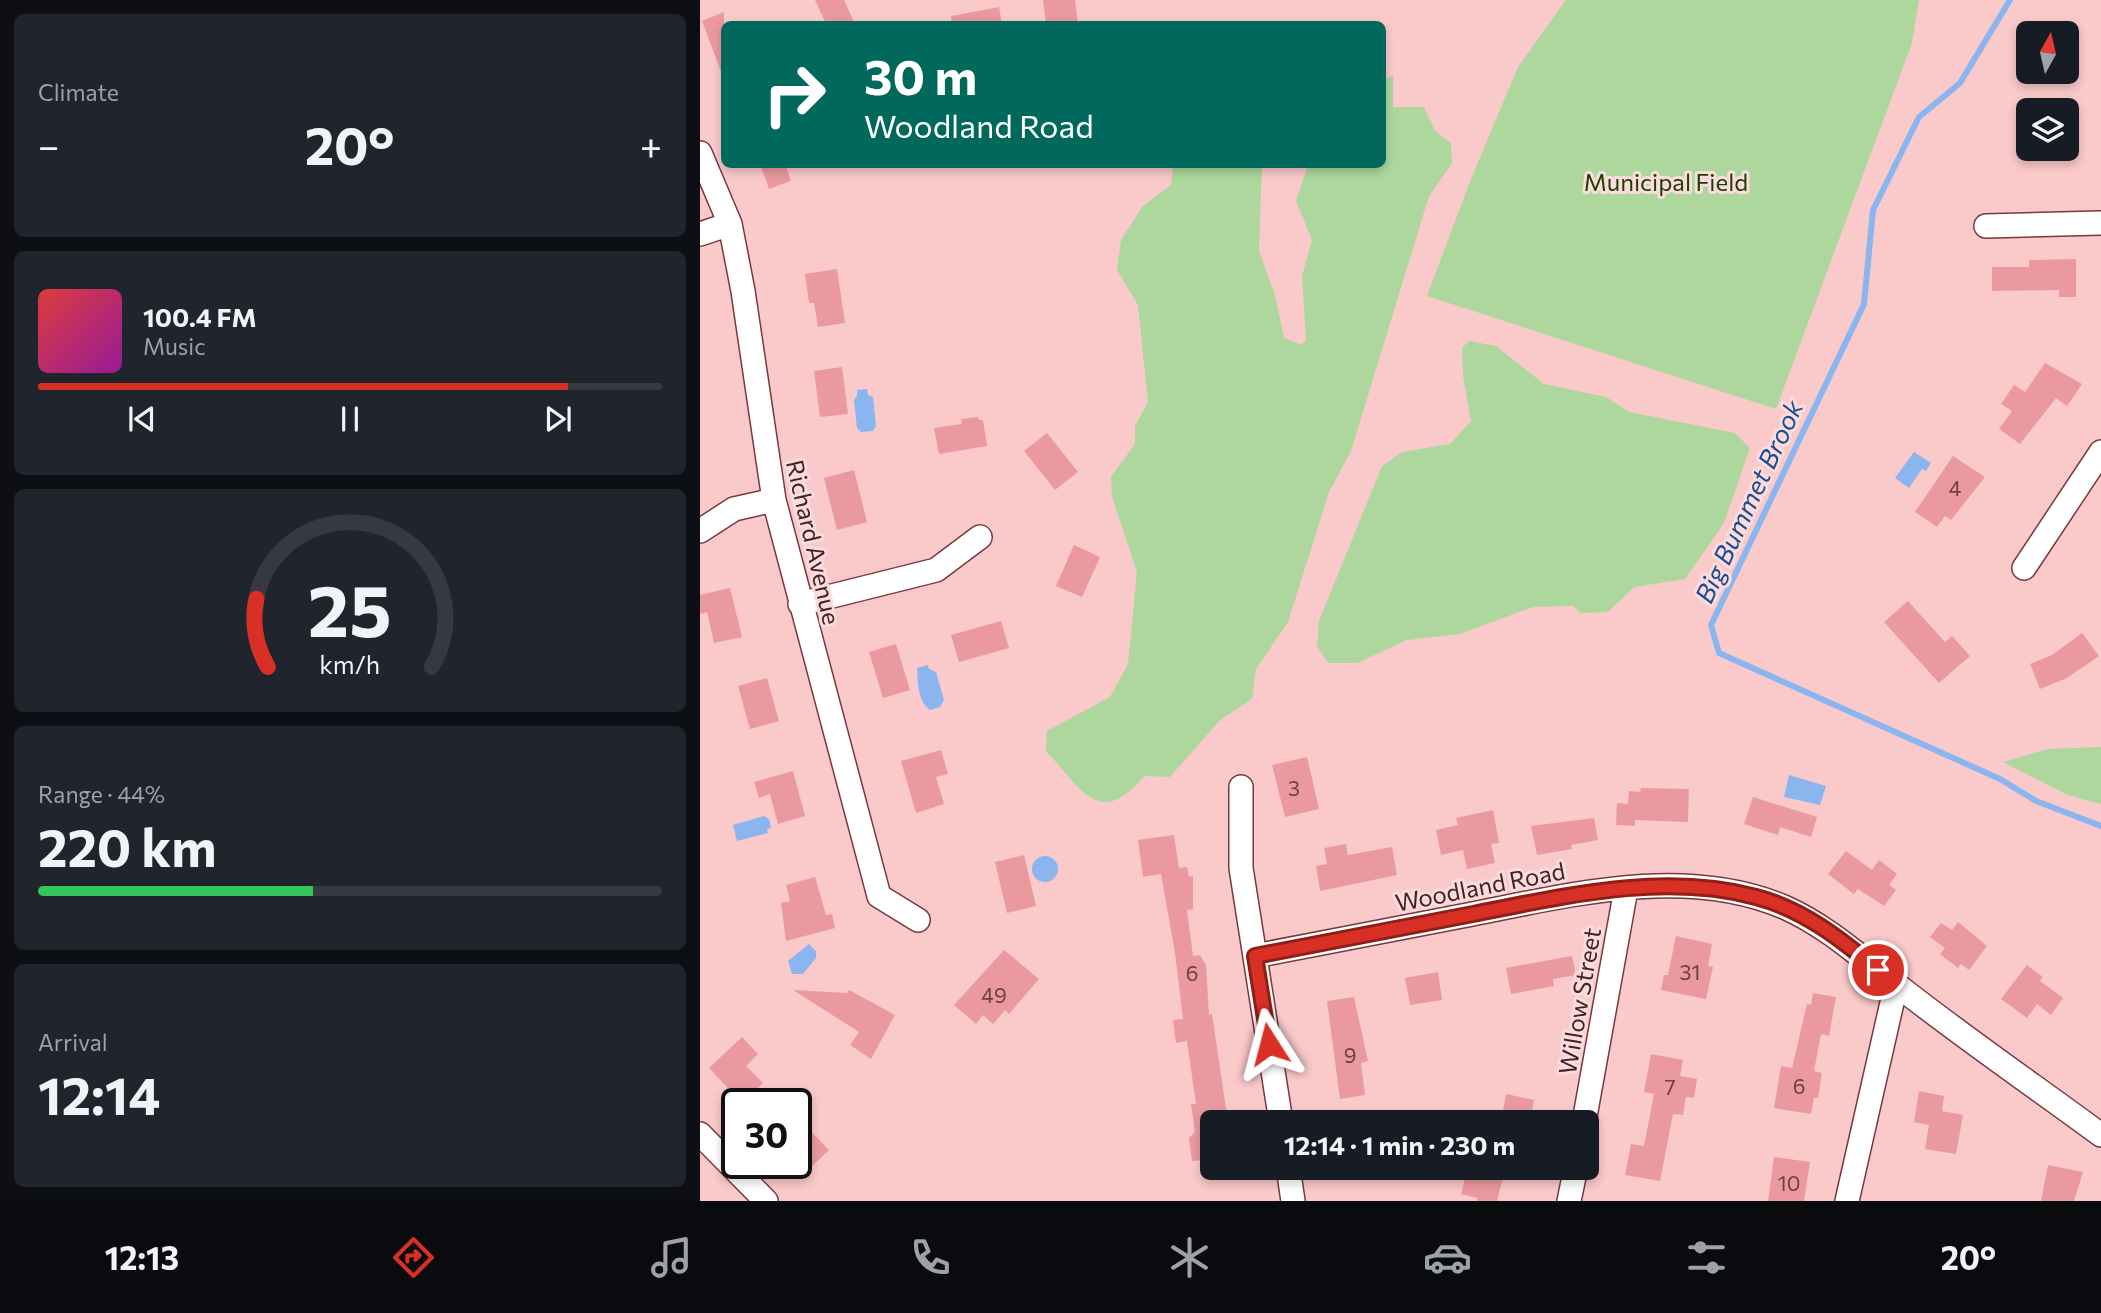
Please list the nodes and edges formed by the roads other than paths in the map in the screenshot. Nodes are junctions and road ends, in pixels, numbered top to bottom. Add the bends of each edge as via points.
1 (700, 153) edge
2 (2101, 223) edge
3 (730, 225) junction
4 (1986, 226) dead end
5 (700, 234) edge
6 (2101, 452) edge
7 (774, 500) junction
8 (700, 531) edge
9 (980, 537) dead end
10 (2024, 568) dead end
11 (800, 604) junction
12 (1241, 787) dead end
13 (1626, 889) junction
14 (918, 920) dead end
15 (1255, 956) junction
16 (1896, 985) junction
17 (1279, 1110) edge
18 (1586, 1110) edge
19 (700, 1135) edge
20 (2101, 1135) edge
21 (1290, 1180) edge
22 (1573, 1180) edge
23 (766, 1201) edge
24 (1293, 1201) edge
25 (1569, 1201) edge
26 (1847, 1201) edge

1 - 3 street, Richard Avenue
2 - 4 street
3 - 5 street
3 - 7 street, Richard Avenue
6 - 10 street
7 - 8 street via 734,509
7 - 11 street, Richard Avenue
9 - 11 street via 936,570
11 - 14 street, Richard Avenue via 879,896
12 - 15 street via 1241,868
13 - 15 street, Woodland Road via 1555,897
13 - 16 street, Woodland Road via 1719,888 1765,900 1841,939
13 - 18 street, Willow Street
15 - 17 street
16 - 20 street, Woodland Road
16 - 26 street
19 - 23 street
21 - 24 street
22 - 25 street

